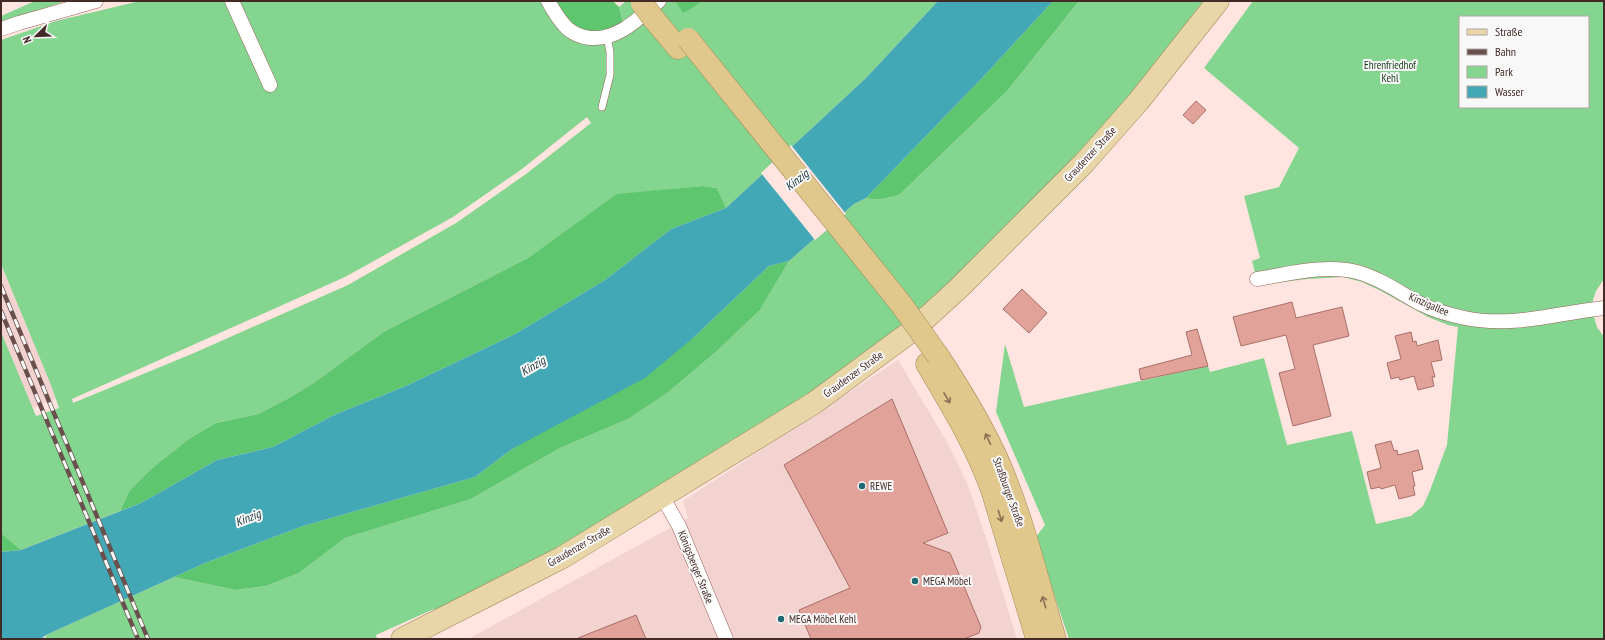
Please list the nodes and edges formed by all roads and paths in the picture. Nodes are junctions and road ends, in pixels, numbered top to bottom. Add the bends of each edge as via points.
1 (96, 1) edge
2 (232, 1) edge
3 (548, 1) edge
4 (1218, 1) edge
5 (652, 6) edge
6 (1, 29) edge
7 (607, 37) junction
8 (270, 85) dead end
9 (602, 107) dead end
10 (1257, 280) dead end
11 (1604, 308) edge
12 (933, 360) junction
13 (662, 496) junction
14 (409, 638) edge
15 (726, 639) edge
16 (1037, 639) edge
17 (1055, 639) edge

1 - 6 street
2 - 8 street
3 - 7 street via 569,30 581,37
4 - 13 main road, Graudenzer Straße via 1138,102 1084,163 914,330 814,403
5 - 7 street via 633,24
5 - 12 highway via 890,312
7 - 9 lane via 610,75
10 - 11 street, Kinzigallee via 1310,271 1346,270 1375,279 1421,304 1442,312 1485,322 1522,321
12 -> 16 highway, Straßburger Straße via 992,490
17 -> 12 highway, Straßburger Straße via 1021,523 1001,467 981,425 958,386
13 - 14 main road, Graudenzer Straße via 563,557
13 - 15 street, Königsberger Straße via 679,526

